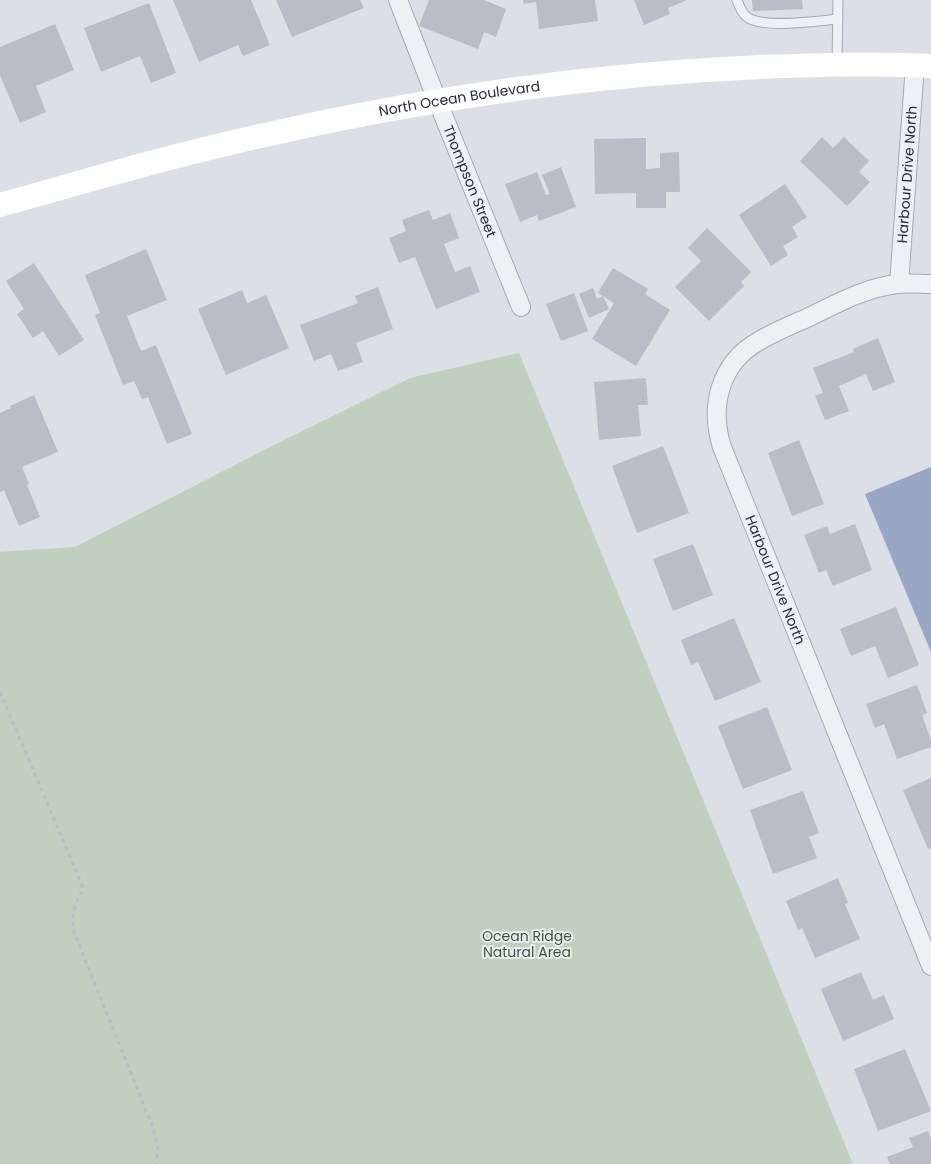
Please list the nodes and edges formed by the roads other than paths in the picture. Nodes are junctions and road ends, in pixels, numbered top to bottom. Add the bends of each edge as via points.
1 (398, 0) edge
2 (737, 0) edge
3 (838, 0) edge
4 (838, 19) junction
5 (837, 65) junction
6 (923, 66) edge
7 (436, 100) junction
8 (0, 205) edge
9 (899, 284) junction
10 (931, 284) edge
11 (521, 307) dead end
12 (931, 966) edge

1 - 7 street, Thompson Street
2 - 4 lane via 748,18 764,23
3 - 4 lane
4 - 5 lane
5 - 6 main road, North Ocean Boulevard
5 - 7 main road, North Ocean Boulevard via 704,69 575,80
6 - 9 street, Harbour Drive North
7 - 8 main road, North Ocean Boulevard via 197,151
7 - 11 street, Thompson Street
9 - 10 street, Harbour Drive North
9 - 12 street, Harbour Drive North via 874,288 758,341 735,361 727,374 720,388 716,418 722,447

